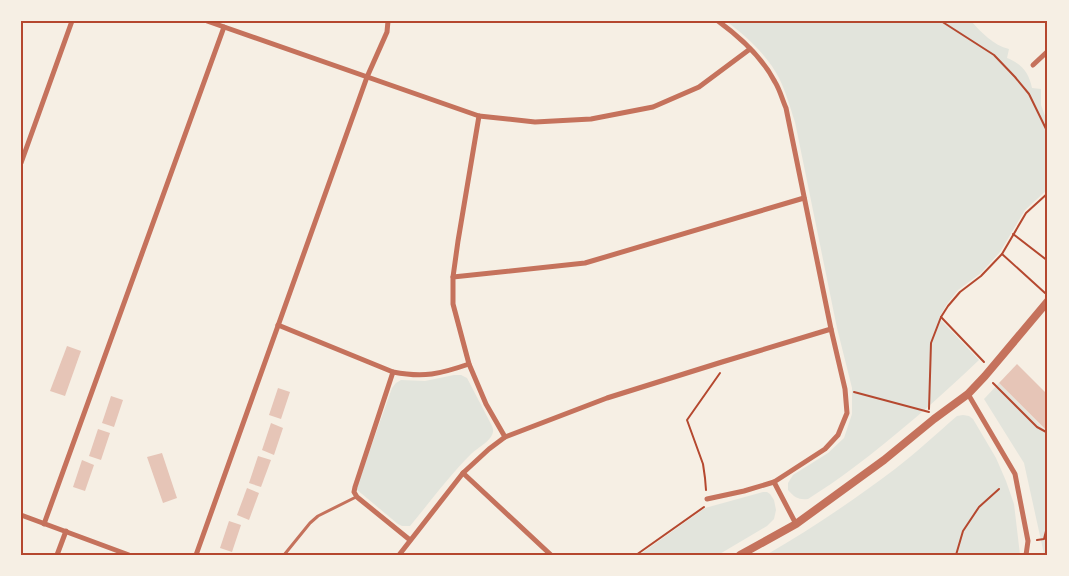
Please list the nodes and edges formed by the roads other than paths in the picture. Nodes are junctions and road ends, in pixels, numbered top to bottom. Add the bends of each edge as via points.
1 (72, 21) edge
2 (207, 21) edge
3 (388, 21) edge
4 (718, 21) edge
5 (224, 27) junction
6 (750, 49) junction
7 (1048, 50) edge
8 (1032, 65) dead end
9 (367, 77) junction
10 (479, 116) junction
11 (21, 163) edge
12 (804, 198) junction
13 (453, 278) junction
14 (1048, 301) edge
15 (278, 325) junction
16 (831, 329) junction
17 (469, 364) junction
18 (393, 372) junction
19 (968, 394) junction
20 (505, 437) junction
21 (464, 474) junction
22 (774, 482) junction
23 (357, 496) junction
24 (707, 499) road end
25 (21, 515) edge
26 (44, 524) junction
27 (796, 524) junction
28 (66, 532) junction
29 (410, 540) junction
30 (57, 555) edge
31 (129, 555) edge
32 (196, 555) edge
33 (284, 555) edge
34 (399, 555) edge
35 (551, 555) edge
36 (740, 555) edge
37 (1026, 555) edge

1 - 11 street
2 - 5 street
3 - 9 street via 387,32
4 - 6 street
5 - 9 street
5 - 26 street
6 - 10 street via 699,86 653,107 591,119 535,122
6 - 12 street via 776,82 786,108
7 - 8 street
9 - 10 street
9 - 15 street
10 - 13 street
12 - 13 street via 585,264
12 - 16 street
13 - 17 street via 453,304
14 - 19 street
15 - 18 street
15 - 32 street
16 - 20 street via 607,398
16 - 22 street via 846,389 847,413 838,434 825,449
17 - 18 street via 428,376
17 - 20 street
18 - 23 street via 355,487
19 - 27 street
19 - 37 street via 1015,474 1028,541
20 - 21 street
21 - 29 street
21 - 35 street
22 - 24 street
22 - 27 street
23 - 29 street
23 - 33 lane via 318,516
25 - 26 street
26 - 28 street
27 - 36 street
28 - 30 street
28 - 31 street
29 - 34 street

